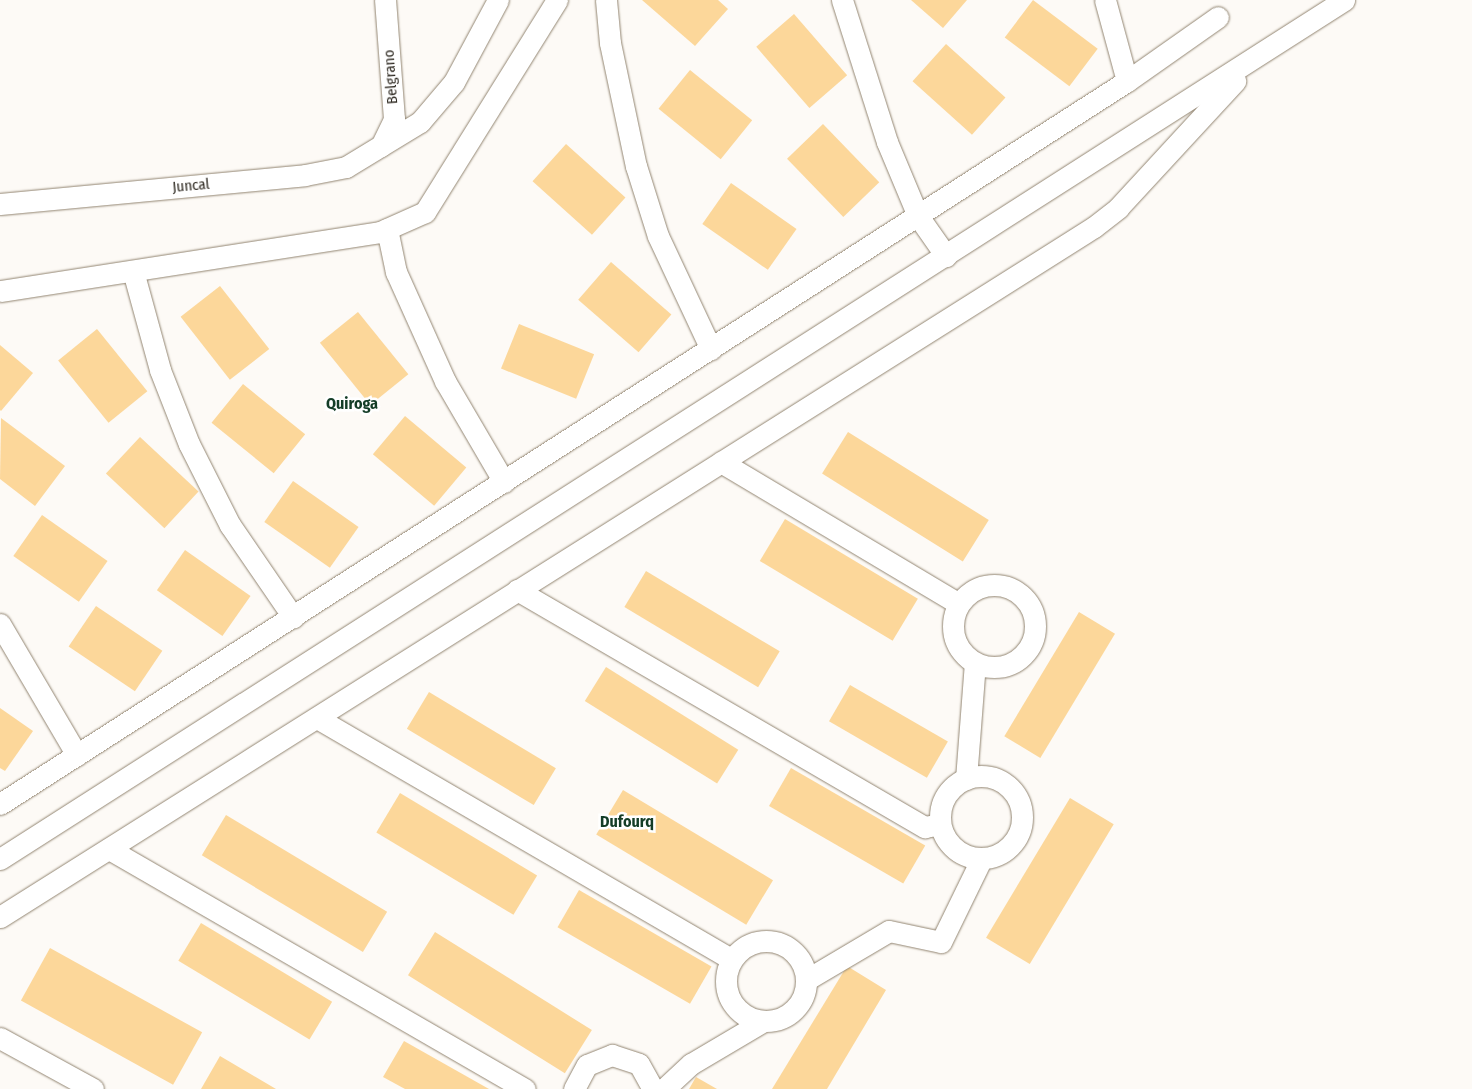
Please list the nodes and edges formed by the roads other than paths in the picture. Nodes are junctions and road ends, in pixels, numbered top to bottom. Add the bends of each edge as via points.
1 (384, 0) edge
2 (498, 0) edge
3 (557, 0) edge
4 (606, 0) edge
5 (842, 0) edge
6 (1105, 0) edge
7 (1344, 0) edge
8 (1218, 17) dead end
9 (1256, 59) junction
10 (1127, 81) junction
11 (378, 150) junction
12 (0, 204) edge
13 (918, 216) junction
14 (387, 229) junction
15 (946, 256) junction
16 (133, 271) junction
17 (0, 291) edge
18 (711, 348) junction
19 (721, 462) junction
20 (504, 482) junction
21 (517, 590) junction
22 (959, 604) junction
23 (293, 617) junction
24 (0, 624) edge
25 (975, 663) junction
26 (317, 718) junction
27 (77, 755) junction
28 (966, 779) junction
29 (0, 804) edge
30 (940, 824) junction
31 (109, 849) junction
32 (982, 858) junction
33 (0, 859) edge
34 (0, 917) edge
35 (732, 959) junction
36 (806, 980) junction
37 (762, 1022) junction
38 (0, 1038) edge
39 (93, 1089) edge
40 (525, 1089) edge
41 (574, 1089) edge
42 (653, 1089) edge
43 (664, 1089) edge

1 - 11 street, Belgrano via 394,119 388,137
2 - 11 street, Juncal via 454,82 420,122
3 - 14 street via 425,212
4 - 18 street via 610,43 636,166 658,236
5 - 13 street via 877,115
6 - 10 street
7 - 9 street
8 - 10 street
9 - 15 street
9 - 19 street via 1118,208 1094,227
10 - 13 street
11 - 12 street, Juncal via 346,167 305,175
13 - 15 street
13 - 18 street
14 - 16 street
14 - 20 street via 396,272 445,381
15 - 33 street
16 - 17 street
16 - 23 street via 160,370 189,444 230,525
18 - 20 street
19 - 21 street
19 - 22 street
20 - 23 street
21 - 26 street
21 - 30 street via 925,827
22 - 25 street via 953,634 958,646
22 - 25 street via 972,590 995,584 1018,592 1033,611 1035,635 1023,656 1000,667
23 - 27 street
24 - 27 street
25 - 28 street
26 - 31 street
26 - 35 street
27 - 29 street
28 - 30 street via 944,800
28 - 32 street via 995,779 1015,794 1021,807 1019,833 1012,844 1001,853
30 - 32 street via 952,846
31 - 34 street
31 - 40 street
32 - 36 street via 941,942 889,931
35 - 36 street via 752,944 777,942 798,956
35 - 37 street via 726,972 729,1000 737,1011
36 - 37 street via 804,993 789,1015
37 - 43 street via 691,1064
38 - 39 street
41 - 42 street via 587,1065 612,1055 639,1064

